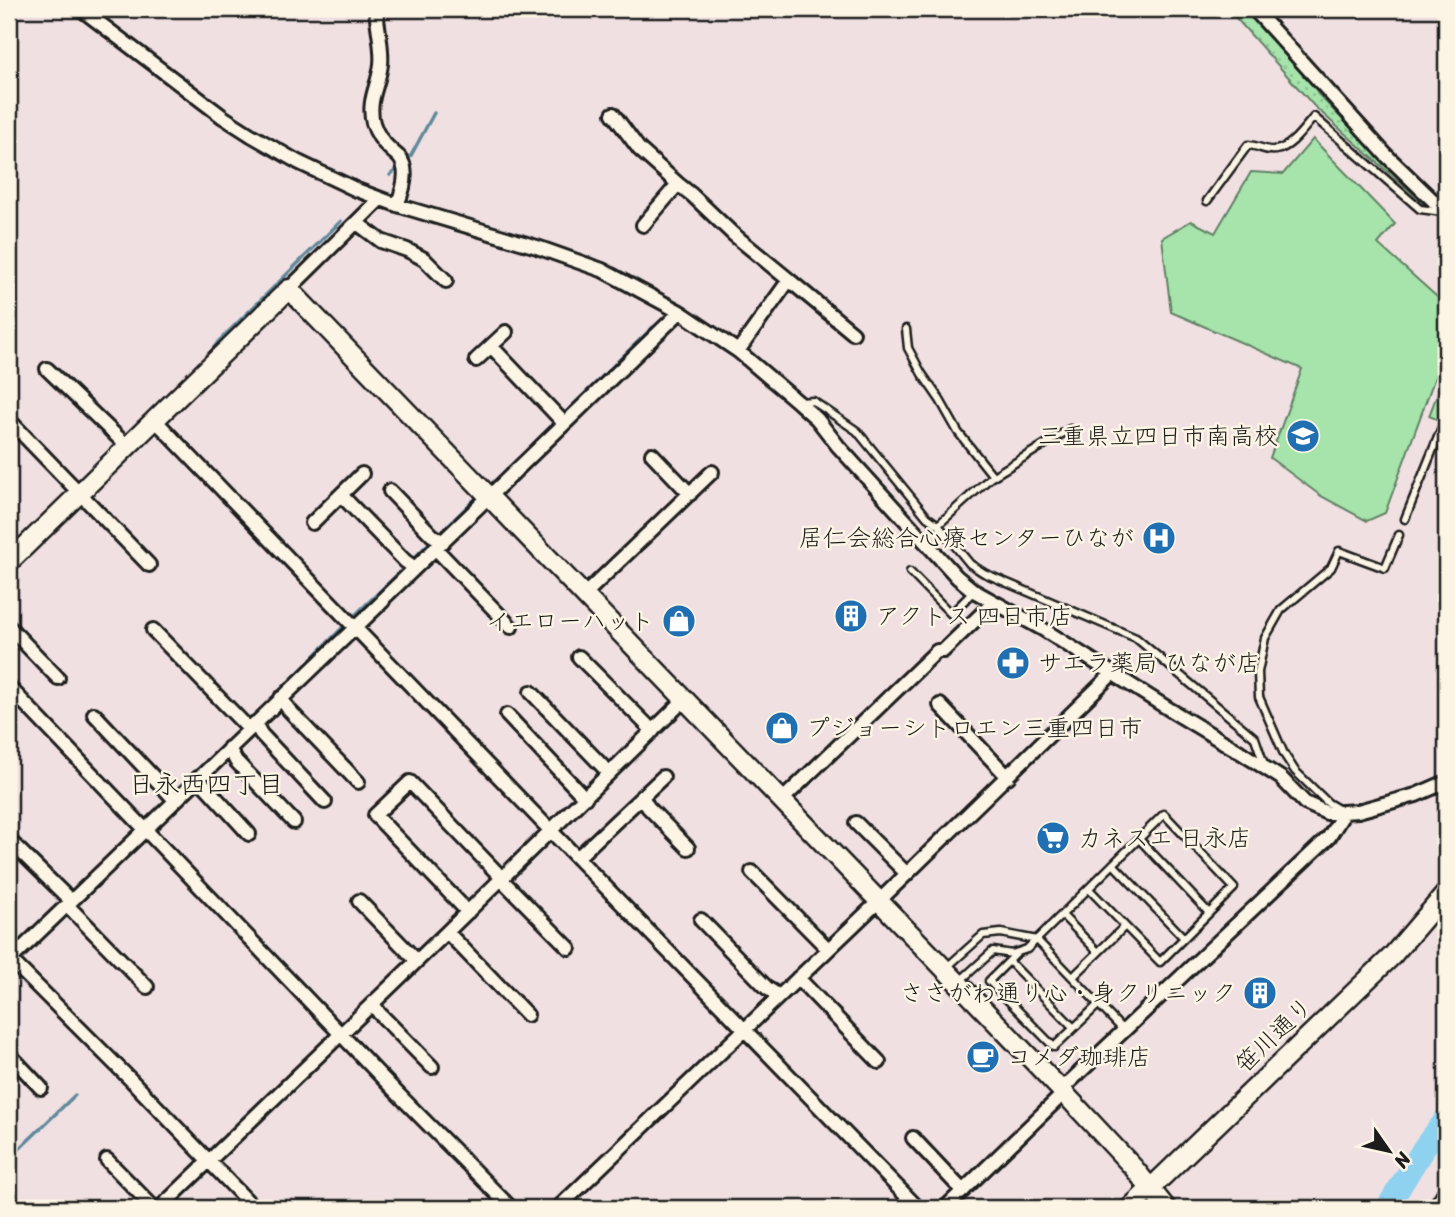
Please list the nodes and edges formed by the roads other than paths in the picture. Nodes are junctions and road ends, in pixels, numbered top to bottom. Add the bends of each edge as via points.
1 (81, 9) edge
2 (376, 9) edge
3 (1254, 9) edge
4 (613, 114) dead end
5 (678, 184) junction
6 (380, 199) junction
7 (1207, 201) dead end
8 (397, 205) junction
9 (1446, 213) edge
10 (357, 223) junction
11 (643, 225) dead end
12 (789, 280) junction
13 (446, 281) dead end
14 (289, 289) junction
15 (680, 312) junction
16 (906, 329) dead end
17 (506, 332) dead end
18 (853, 333) dead end
19 (491, 346) junction
20 (738, 351) junction
21 (476, 360) dead end
22 (47, 369) dead end
23 (798, 402) junction
24 (9, 420) edge
25 (155, 420) junction
26 (564, 423) junction
27 (1442, 428) dead end
28 (1070, 429) dead end
29 (128, 447) junction
30 (652, 454) dead end
31 (712, 472) dead end
32 (362, 474) dead end
33 (993, 475) junction
34 (390, 491) dead end
35 (80, 494) junction
36 (690, 494) junction
37 (341, 495) junction
38 (489, 497) junction
39 (1405, 519) dead end
40 (312, 523) dead end
41 (938, 525) junction
42 (1399, 535) dead end
43 (439, 545) junction
44 (9, 562) edge
45 (149, 565) dead end
46 (415, 568) junction
47 (910, 572) dead end
48 (974, 591) junction
49 (584, 595) junction
50 (993, 602) junction
51 (9, 627) edge
52 (511, 627) dead end
53 (355, 628) junction
54 (153, 630) dead end
55 (579, 656) dead end
56 (1113, 673) junction
57 (58, 678) dead end
58 (9, 687) edge
59 (531, 692) dead end
60 (281, 698) junction
61 (685, 699) junction
62 (940, 705) dead end
63 (94, 715) dead end
64 (507, 715) dead end
65 (252, 726) junction
66 (653, 731) junction
67 (229, 748) junction
68 (1265, 768) junction
69 (609, 773) junction
70 (663, 777) dead end
71 (1008, 777) junction
72 (198, 778) junction
73 (358, 782) dead end
74 (1446, 782) edge
75 (642, 796) junction
76 (585, 797) junction
77 (175, 800) junction
78 (782, 800) junction
79 (325, 802) dead end
80 (1344, 813) junction
81 (294, 822) dead end
82 (856, 822) dead end
83 (145, 829) junction
84 (551, 831) junction
85 (249, 834) dead end
86 (9, 839) edge
87 (1139, 839) junction
88 (688, 848) dead end
89 (578, 859) junction
90 (1113, 864) junction
91 (752, 872) dead end
92 (907, 874) junction
93 (502, 879) junction
94 (1088, 889) junction
95 (1446, 893) edge
96 (359, 901) dead end
97 (879, 901) junction
98 (69, 903) junction
99 (468, 912) junction
100 (1209, 913) junction
101 (1440, 914) edge
102 (1062, 915) junction
103 (701, 920) dead end
104 (1125, 926) junction
105 (447, 932) junction
106 (1184, 938) junction
107 (1037, 940) junction
108 (569, 948) dead end
109 (828, 949) junction
110 (1017, 952) junction
111 (1098, 952) junction
112 (9, 959) edge
113 (417, 961) junction
114 (1009, 961) junction
115 (946, 969) junction
116 (1073, 977) junction
117 (798, 978) junction
118 (959, 982) junction
119 (147, 987) dead end
120 (779, 996) junction
121 (373, 1003) junction
122 (1099, 1004) junction
123 (527, 1015) dead end
124 (1074, 1028) junction
125 (744, 1029) junction
126 (1124, 1031) junction
127 (341, 1034) junction
128 (9, 1054) edge
129 (879, 1062) dead end
130 (432, 1067) dead end
131 (41, 1088) dead end
132 (1063, 1091) junction
133 (913, 1138) dead end
134 (107, 1160) dead end
135 (209, 1161) junction
136 (1150, 1189) junction
137 (963, 1191) junction
138 (1446, 1195) edge
139 (154, 1208) edge
140 (160, 1208) edge
141 (254, 1208) edge
142 (511, 1208) edge
143 (558, 1208) edge
144 (918, 1208) edge
145 (945, 1208) edge
146 (1130, 1208) edge
147 (1166, 1208) edge
148 (1438, 1208) edge

1 - 6 street via 240,129 298,162
2 - 8 street via 382,62 370,105 377,134 402,163 403,192
3 - 9 street via 1386,155
4 - 5 street via 639,149
5 - 11 street
5 - 12 street
6 - 8 street
6 - 10 street
7 - 9 lane via 1248,145 1275,151 1291,142 1314,117 1420,209
8 - 15 street via 602,270
10 - 13 street via 381,241 424,259
10 - 14 street
12 - 18 street
12 - 20 street
14 - 25 street
14 - 38 street
15 - 20 street
15 - 26 street
16 - 33 lane via 908,348 922,374 958,432
17 - 19 street
19 - 21 street
19 - 26 street
20 - 23 street
22 - 29 street
23 - 41 lane via 813,401 857,431
23 - 48 street
24 - 35 street
25 - 29 street
25 - 53 street
26 - 38 street
27 - 39 lane
28 - 33 lane
29 - 35 street
30 - 36 street
31 - 36 street
32 - 37 street
33 - 41 lane
34 - 43 street
35 - 44 street
35 - 45 street
36 - 49 street
37 - 40 street
37 - 46 street
38 - 43 street
38 - 49 street
41 - 68 lane via 970,564 984,573 1136,638 1255,738
42 - 80 lane via 1385,568 1339,551 1331,568 1281,610 1265,638 1258,672 1259,697 1284,754 1295,771
43 - 46 street
43 - 52 street
46 - 53 street
47 - 48 lane via 951,614
48 - 50 street
49 - 61 street
50 - 56 street
50 - 78 street
51 - 57 street
53 - 60 street
53 - 84 street
54 - 65 street
55 - 66 street
56 - 68 street
56 - 71 street
58 - 83 street
59 - 69 street
60 - 65 street
60 - 73 street
61 - 66 street
61 - 78 street
62 - 71 street
63 - 77 street
64 - 76 street
65 - 67 street
65 - 79 street
66 - 69 street
67 - 72 street
67 - 81 street
68 - 80 street via 1305,803 1326,813
69 - 76 street
70 - 75 street
71 - 92 street
72 - 77 street
72 - 85 street
74 - 80 street
75 - 88 street
75 - 89 street
76 - 84 street
77 - 83 street
78 - 97 street
80 - 126 street via 1329,837
82 - 92 street
83 - 98 street
83 - 127 street
84 - 89 street
84 - 93 street
86 - 98 street
87 - 90 lane
87 - 100 lane
87 - 100 lane via 1164,814 1234,888
89 - 125 street
90 - 94 lane
90 - 106 lane
91 - 109 street
92 - 97 street
93 - 99 street
93 - 99 street via 410,782 375,815
93 - 108 street
94 - 102 lane
94 - 104 lane
95 - 101 street, 笹川通り
96 - 113 street
97 - 109 street
97 - 115 street
98 - 112 street
98 - 119 street
99 - 105 street
100 - 106 lane
101 - 136 street, 笹川通り
102 - 107 lane
102 - 111 lane
103 - 120 street
104 - 106 lane via 1160,961
104 - 111 lane
105 - 113 street
105 - 123 street
107 - 110 lane
107 - 115 lane via 983,934
107 - 116 lane
109 - 117 street
110 - 114 lane
110 - 118 lane via 993,951
111 - 116 lane
112 - 135 street
113 - 121 street
114 - 124 lane
114 - 124 lane via 989,981 1054,1048
115 - 118 street
116 - 122 lane
117 - 120 street
117 - 129 street
118 - 132 street
120 - 125 street
121 - 127 street
121 - 130 street
122 - 124 lane
122 - 126 lane
125 - 143 street
125 - 144 street
126 - 132 street
127 - 135 street
127 - 142 street
128 - 131 street
132 - 136 street
132 - 137 street
133 - 137 street
134 - 139 street
135 - 140 street
135 - 141 street
136 - 146 street, 笹川通り
136 - 147 street
137 - 145 street
138 - 148 street

